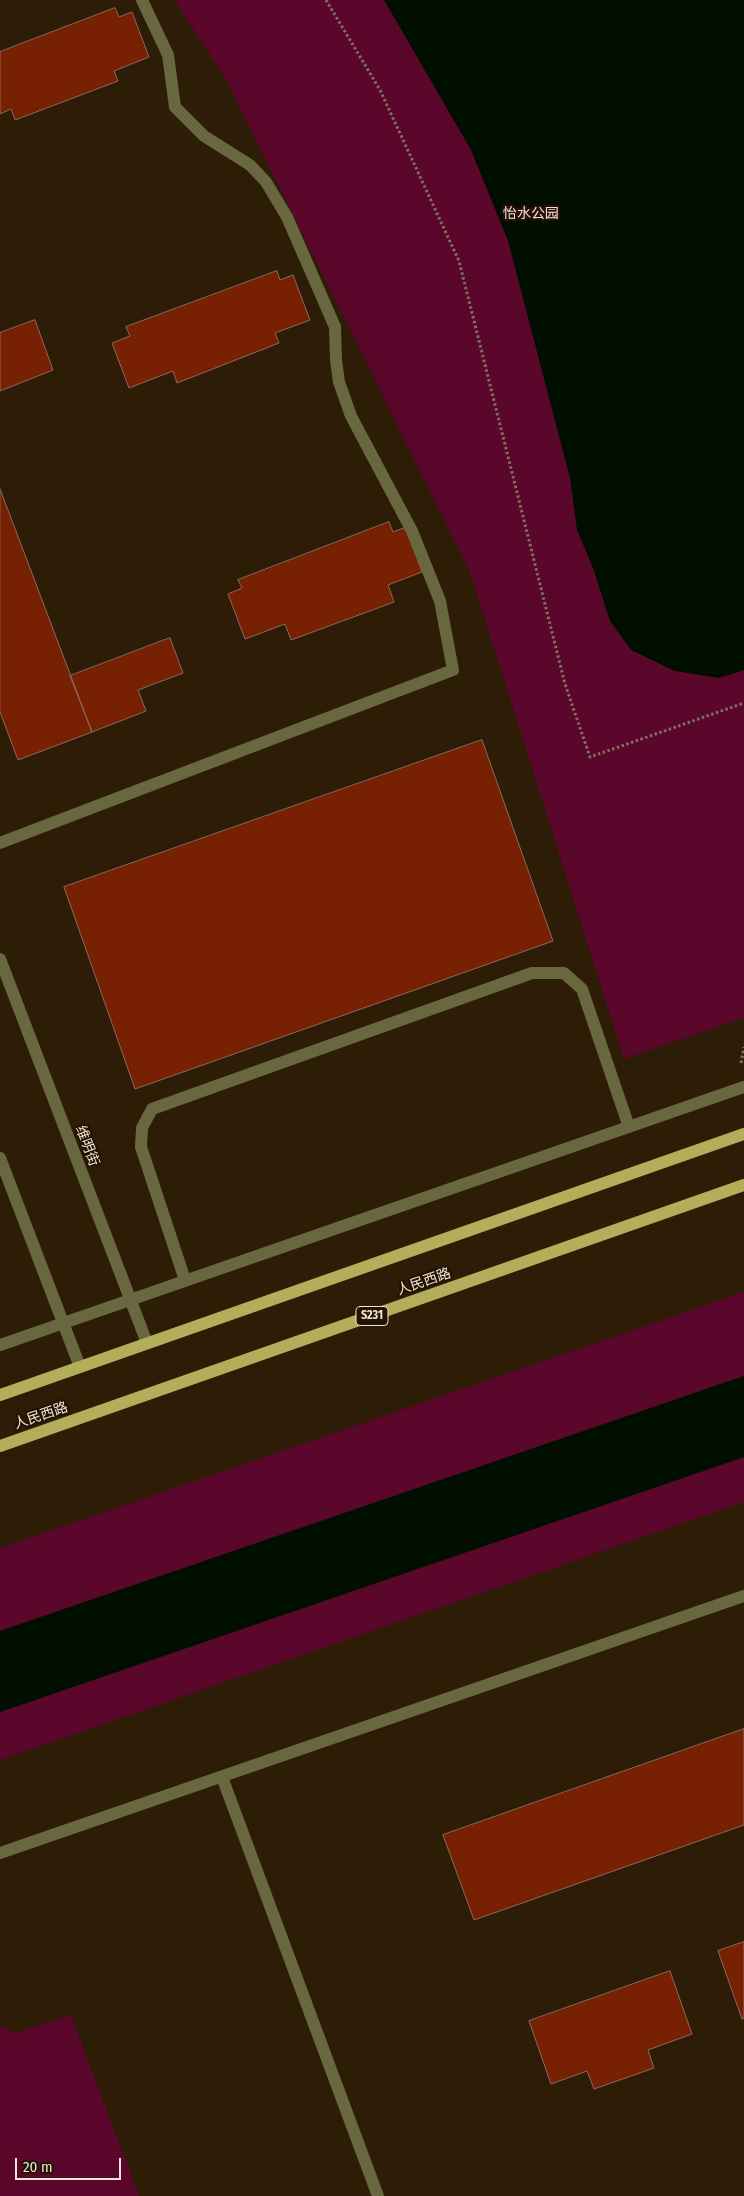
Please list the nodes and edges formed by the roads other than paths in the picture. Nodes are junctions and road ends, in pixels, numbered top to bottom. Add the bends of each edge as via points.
1 (142, 0) edge
2 (0, 844) edge
3 (0, 959) edge
4 (744, 1087) edge
5 (629, 1127) junction
6 (744, 1134) edge
7 (0, 1158) edge
8 (744, 1185) edge
9 (185, 1280) junction
10 (130, 1299) junction
11 (63, 1323) junction
12 (146, 1343) junction
13 (0, 1345) edge
14 (80, 1367) junction
15 (0, 1395) edge
16 (0, 1446) edge
17 (744, 1596) edge
18 (222, 1777) junction
19 (0, 1853) edge
20 (378, 2196) edge

1 - 2 street via 168,55 175,107 204,136 250,165 266,182 287,217 334,327 339,382 350,416 412,531 440,601 453,670
3 - 10 street, 维明街
4 - 5 street
5 - 9 street
5 - 9 street via 582,989 564,973 532,973 152,1109 142,1128 141,1147
6 - 12 main road
7 - 11 street
8 - 16 main road, 人民西路 / S231
9 - 10 street
10 - 11 street
10 - 12 street, 维明街
11 - 13 street
11 - 14 street
12 - 14 main road
14 - 15 main road
17 - 18 street
18 - 19 street
18 - 20 street

